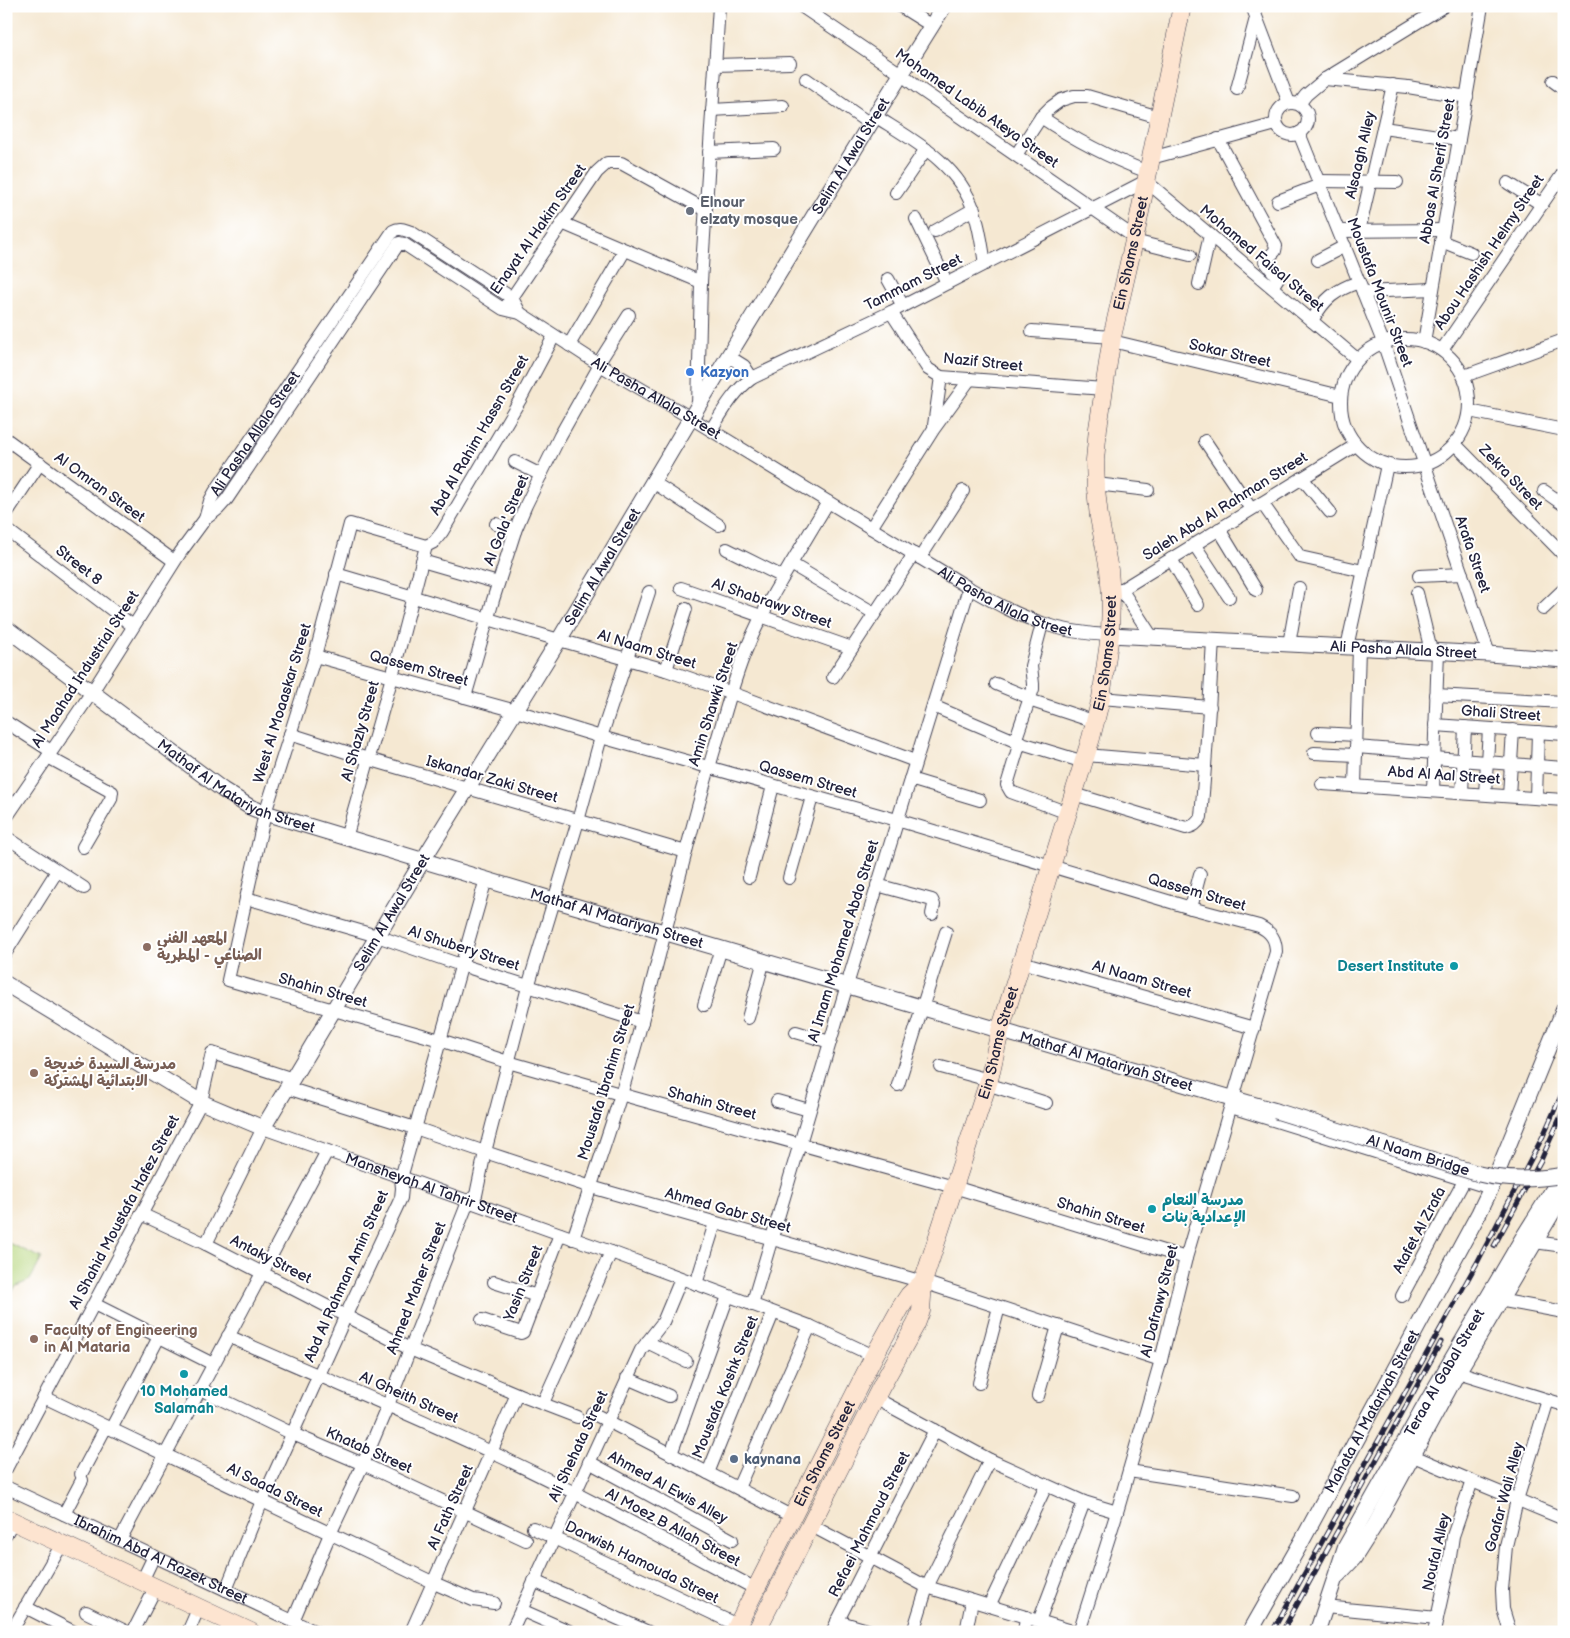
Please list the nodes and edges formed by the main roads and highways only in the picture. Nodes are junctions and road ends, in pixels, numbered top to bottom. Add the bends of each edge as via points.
1 (1182, 6) edge
2 (923, 1282) junction
3 (8, 1524) edge
4 (736, 1628) edge
5 (248, 1631) edge
6 (756, 1632) edge

1 - 2 main road, Ein Shams Street via 1112,339 1096,444 1099,517 1116,593 1096,722 1000,1031 988,1082
2 - 4 main road, Ein Shams Street via 909,1295 874,1356
2 - 6 main road, Ein Shams Street via 921,1311 916,1324
3 - 5 main road, Ibrahim Abd Al Razek Street via 62,1544

